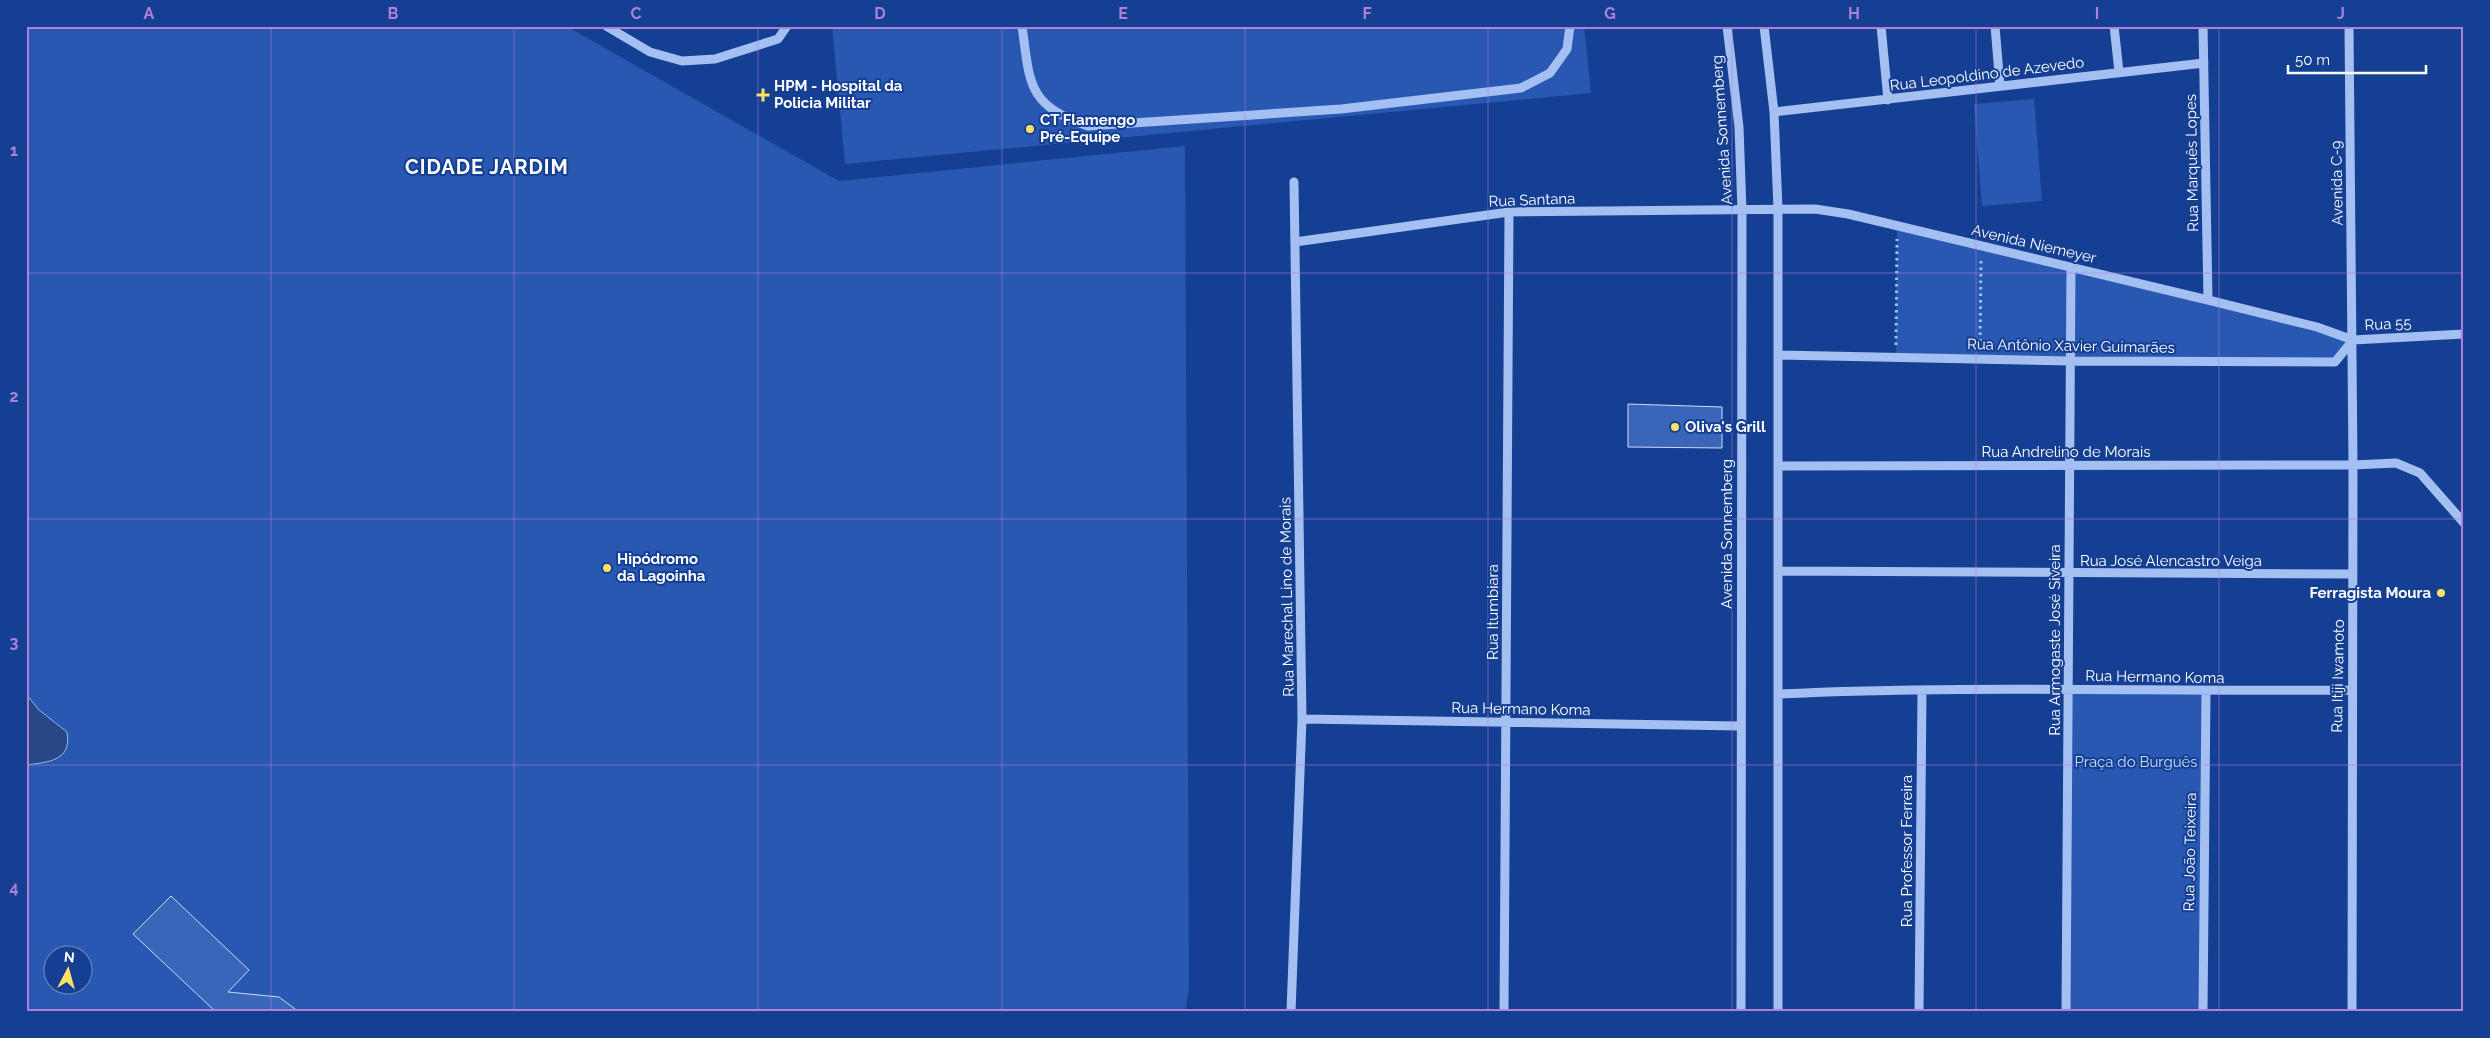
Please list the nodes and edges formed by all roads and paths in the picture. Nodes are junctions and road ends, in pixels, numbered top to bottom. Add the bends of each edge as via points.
1 (606, 26) edge
2 (787, 26) edge
3 (1022, 26) edge
4 (1570, 26) edge
5 (1727, 26) edge
6 (1764, 26) edge
7 (1880, 26) edge
8 (1995, 26) edge
9 (2114, 26) edge
10 (2203, 26) edge
11 (2350, 26) edge
12 (2204, 63) junction
13 (2119, 72) junction
14 (2000, 86) junction
15 (1888, 100) junction
16 (1774, 112) junction
17 (1294, 182) dead end
18 (1778, 209) junction
19 (1742, 211) junction
20 (1509, 212) junction
21 (1898, 226) junction
22 (1295, 242) junction
23 (1981, 246) junction
24 (2071, 268) junction
25 (2208, 300) junction
26 (2317, 327) joint
27 (2464, 334) edge
28 (2353, 340) junction
29 (1779, 355) junction
30 (1896, 357) junction
31 (1980, 359) junction
32 (2071, 361) junction
33 (2353, 465) junction
34 (1779, 466) junction
35 (2069, 466) junction
36 (2464, 523) edge
37 (1779, 571) junction
38 (2069, 574) junction
39 (2353, 574) junction
40 (2068, 689) junction
41 (2351, 690) junction
42 (1922, 691) junction
43 (2206, 692) junction
44 (1779, 694) junction
45 (1302, 720) junction
46 (1506, 723) junction
47 (1740, 726) junction
48 (1292, 1012) edge
49 (1504, 1012) edge
50 (1741, 1012) edge
51 (1778, 1012) edge
52 (1920, 1012) edge
53 (2066, 1012) edge
54 (2203, 1012) edge
55 (2352, 1012) edge

1 - 2 street via 650,52 682,61 715,59 778,39
3 - 4 street via 1028,74 1038,98 1060,117 1088,126 1341,109 1521,88 1550,74 1567,49
5 - 19 street, Avenida Sonnemberg via 1739,127
6 - 16 street
7 - 15 street
8 - 14 street
9 - 13 street
10 - 12 street, Rua Marquês Lopes
11 - 28 street, Avenida C-9
12 - 13 street, Rua Leopoldino de Azevedo
12 - 25 street, Rua Marquês Lopes
13 - 14 street, Rua Leopoldino de Azevedo
14 - 15 street, Rua Leopoldino de Azevedo
15 - 16 street, Rua Leopoldino de Azevedo
16 - 18 street
17 - 22 street, Rua Marechal Lino de Morais
18 - 19 street, Avenida Niemeyer
18 - 21 street, Avenida Niemeyer via 1815,209
18 - 29 street
19 - 20 street, Rua Santana
19 - 47 street, Avenida Sonnemberg
20 - 22 street, Rua Santana
20 - 46 street, Rua Itumbiara
21 - 23 street, Avenida Niemeyer
21 - 30 path
22 - 45 street, Rua Marechal Lino de Morais
23 - 24 street, Avenida Niemeyer
23 - 31 path
24 - 25 street, Avenida Niemeyer
24 - 32 street, Rua Armogaste José Siveira
25 - 26 street, Avenida Niemeyer
26 - 28 street, Rua 55
27 - 28 street, Rua 55
28 - 32 street, Rua Antônio Xavier Guimarães via 2335,362
28 - 33 street, Rua Itiji Iwamoto
29 - 30 street, Rua Antônio Xavier Guimarães
29 - 34 street
30 - 31 street, Rua Antônio Xavier Guimarães
31 - 32 street, Rua Antônio Xavier Guimarães
32 - 35 street, Rua Armogaste José Siveira
33 - 35 street, Rua Andrelino de Morais
33 - 36 street, Rua Andrelino de Morais via 2396,463 2420,473
33 - 39 street, Rua Itiji Iwamoto
34 - 35 street, Rua Andrelino de Morais
34 - 37 street
35 - 38 street, Rua Armogaste José Siveira
37 - 38 street, Rua José Alencastro Veiga
37 - 44 street
38 - 39 street, Rua José Alencastro Veiga
38 - 40 street, Rua Armogaste José Siveira
39 - 41 street, Rua Itiji Iwamoto
40 - 42 street, Rua Hermano Koma
40 - 43 street, Rua Hermano Koma
40 - 53 street, Rua Armogaste José Siveira
41 - 43 street, Rua Hermano Koma
41 - 55 street, Rua Itiji Iwamoto
42 - 44 street, Rua Hermano Koma
42 - 52 street, Rua Professor Ferreira
43 - 54 street, Rua João Teixeira
44 - 51 street
45 - 46 street, Rua Hermano Koma
45 - 48 street, Rua Marechal Lino de Morais
46 - 47 street, Rua Hermano Koma
46 - 49 street, Rua Itumbiara
47 - 50 street, Avenida Sonnemberg

